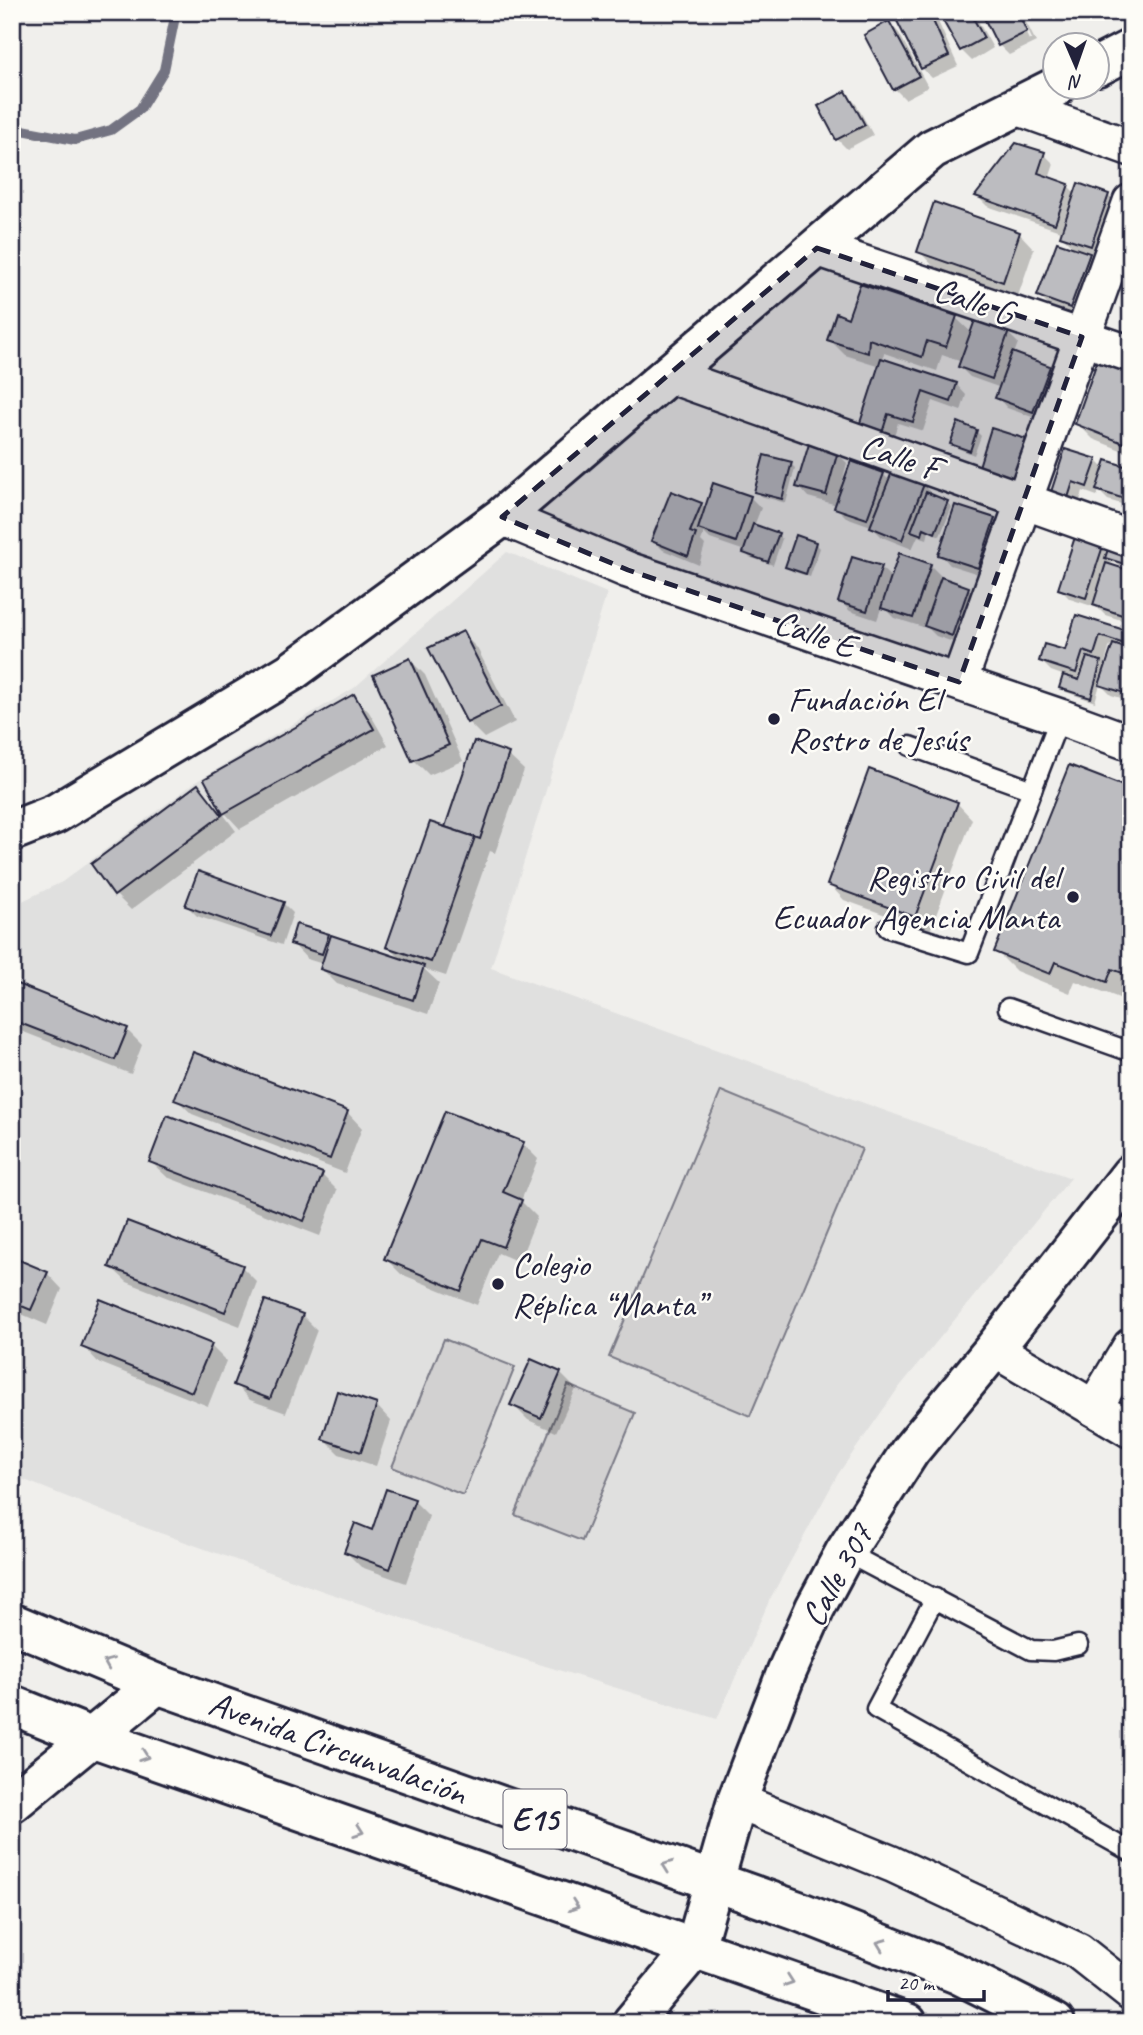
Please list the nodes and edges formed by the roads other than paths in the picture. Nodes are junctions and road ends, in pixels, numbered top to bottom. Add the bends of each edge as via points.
1 (1131, 49) edge
2 (1112, 58) edge
3 (1042, 94) edge
4 (1017, 107) junction
5 (1131, 148) edge
6 (1131, 202) edge
7 (817, 248) junction
8 (1082, 337) junction
9 (1131, 354) edge
10 (669, 375) junction
11 (1024, 500) junction
12 (502, 517) junction
13 (1131, 539) edge
14 (959, 682) junction
15 (1060, 717) junction
16 (1131, 743) edge
17 (910, 746) dead end
18 (1032, 790) junction
19 (12, 831) edge
20 (888, 928) dead end
21 (1008, 1008) dead end
22 (1131, 1052) edge
23 (1131, 1174) edge
24 (1131, 1346) edge
25 (994, 1349) junction
26 (1094, 1408) junction
27 (1131, 1430) edge
28 (845, 1552) junction
29 (935, 1598) junction
30 (12, 1623) edge
31 (1078, 1645) dead end
32 (157, 1684) junction
33 (12, 1705) edge
34 (90, 1737) junction
35 (737, 1801) junction
36 (12, 1803) edge
37 (1131, 1852) edge
38 (714, 1883) junction
39 (695, 1948) junction
40 (1131, 1993) edge
41 (632, 2023) edge
42 (907, 2023) edge
43 (1055, 2023) edge

1 - 2 main road
3 - 4 main road
4 - 5 street
4 - 7 main road via 932,149
6 - 8 street
7 - 8 street, Calle G
7 - 10 main road
8 - 9 street, Calle G
8 - 11 street
10 - 11 street, Calle F
10 - 12 main road
11 - 13 street, Calle F
11 - 14 street
12 - 14 street, Calle E via 628,570
12 - 19 main road via 291,672 55,814
14 - 15 street, Calle E
15 - 16 street, Calle E
15 - 18 lane
17 - 18 lane
18 - 20 lane via 969,953
21 - 22 lane
23 - 25 main road, Calle 307
24 - 26 street
25 - 26 street
25 - 28 main road, Calle 307 via 910,1451
26 - 27 street
28 - 29 lane
28 - 35 main road, Calle 307 via 815,1608
29 - 31 lane via 1031,1650
29 - 37 lane via 876,1709
32 -> 30 main road, Avenida Circunvalación / E15
32 - 34 main road
38 -> 32 main road, Avenida Circunvalación / E15
33 - 34 main road, Avenida Circunvalación / E15
34 - 36 main road
34 -> 39 main road, Avenida Circunvalación / E15
35 - 38 main road, Calle 307
35 - 40 street via 892,1864 1078,1951
38 - 39 main road, Calle 307
43 -> 38 main road, Avenida Circunvalación / E15 via 958,1974
39 - 41 main road, Calle 307
39 -> 42 main road, Avenida Circunvalación / E15

